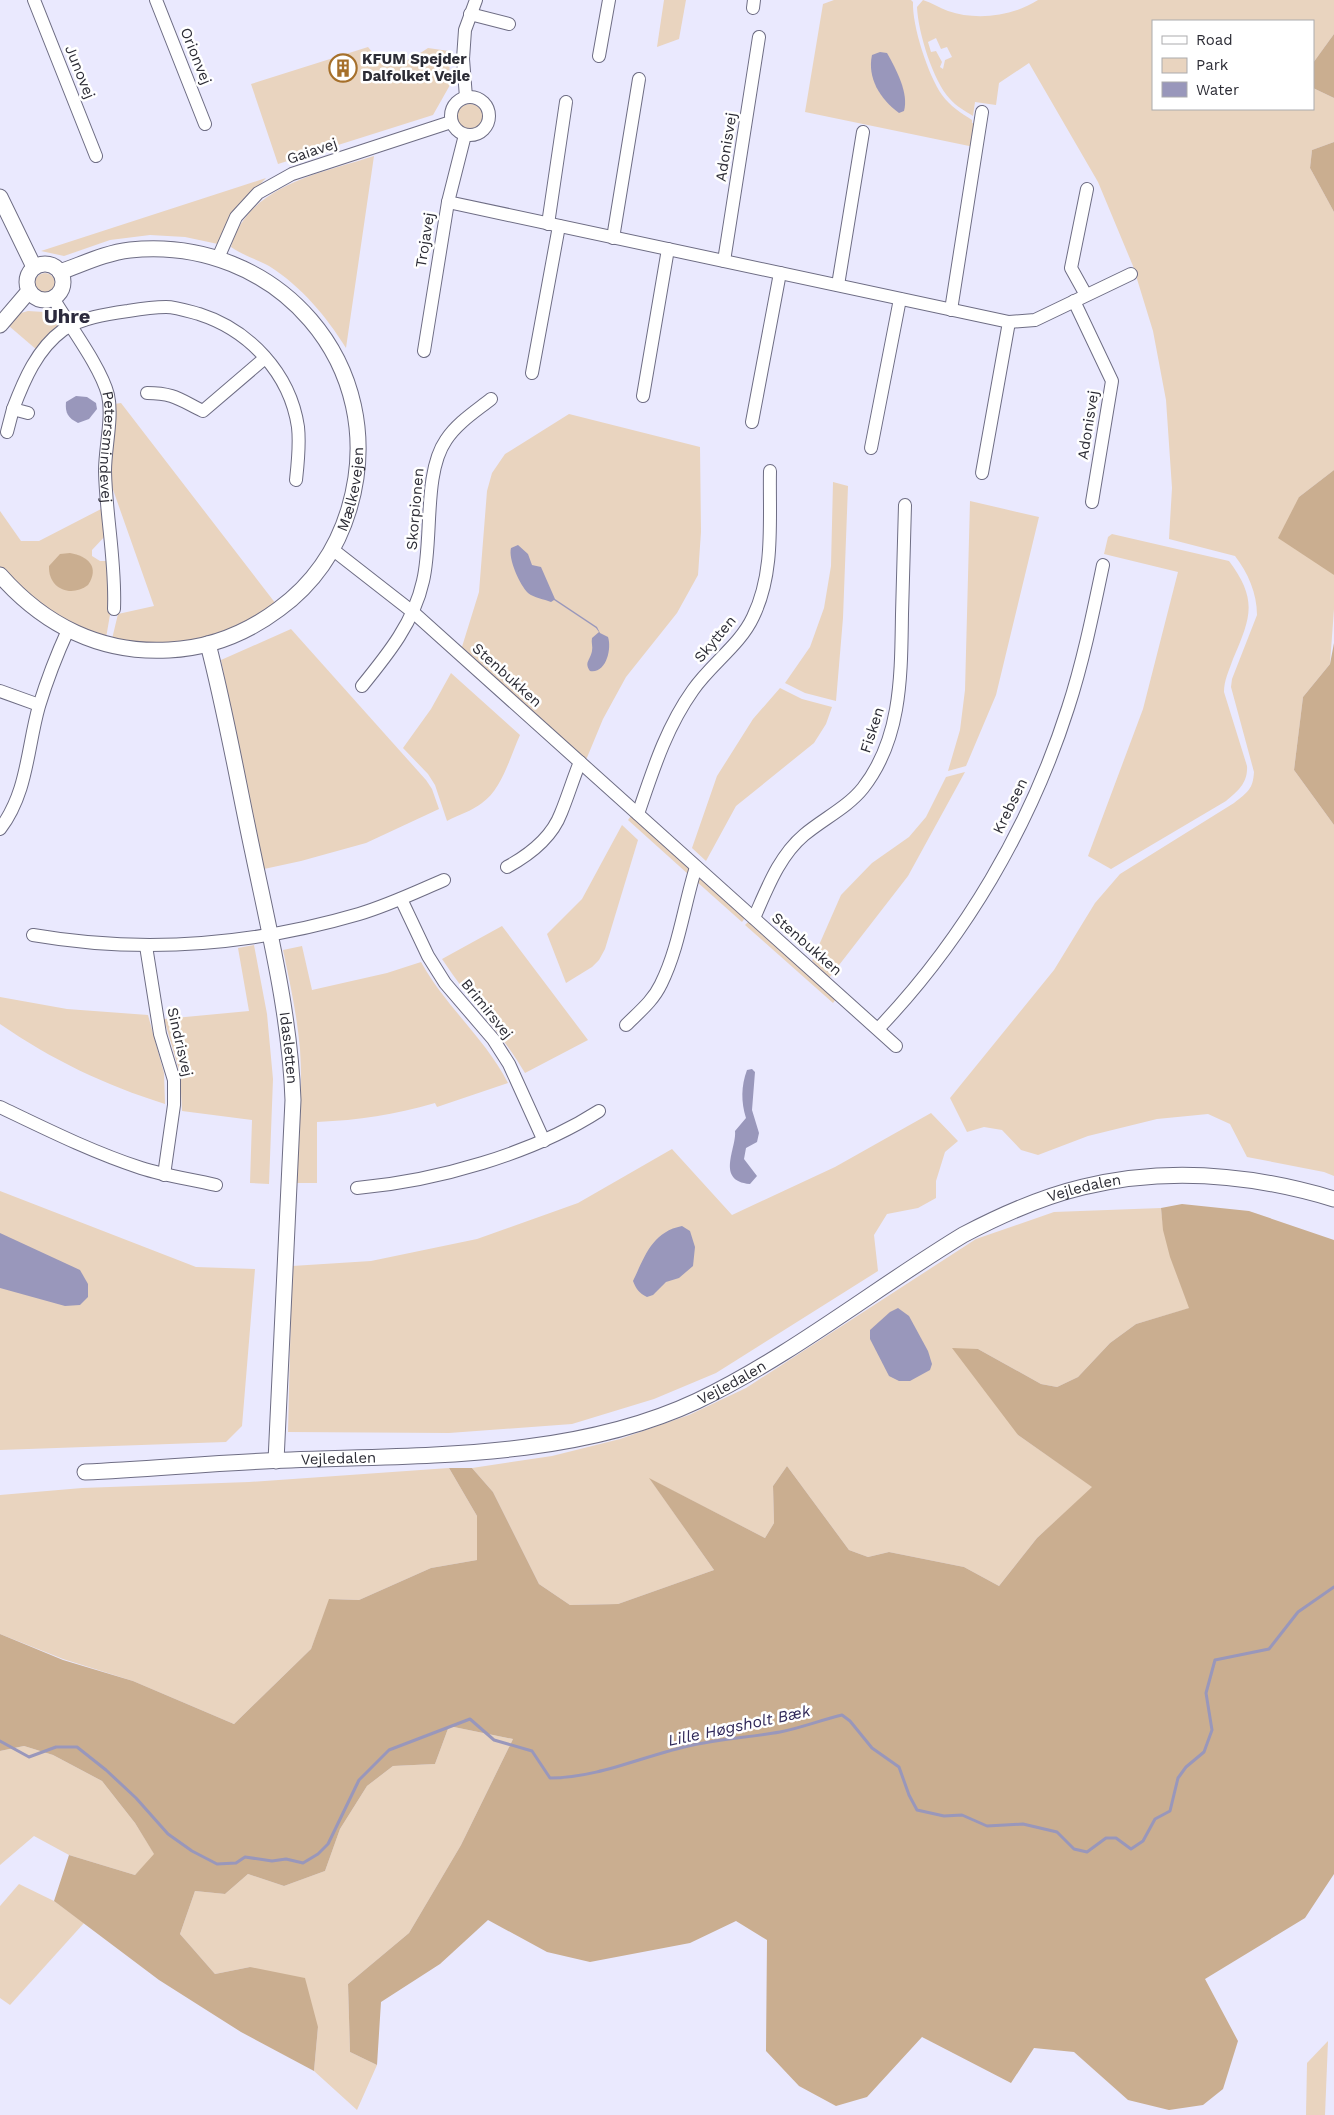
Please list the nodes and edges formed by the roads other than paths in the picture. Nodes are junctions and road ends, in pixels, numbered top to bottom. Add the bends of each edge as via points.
1 (34, 0) edge
2 (156, 0) edge
3 (476, 0) edge
4 (609, 0) edge
5 (470, 14) junction
6 (508, 24) dead end
7 (759, 37) dead end
8 (599, 56) dead end
9 (639, 79) dead end
10 (466, 97) junction
11 (566, 102) dead end
12 (982, 112) dead end
13 (451, 122) junction
14 (205, 124) dead end
15 (863, 132) dead end
16 (465, 135) junction
17 (96, 156) dead end
18 (1087, 189) dead end
19 (0, 197) edge
20 (448, 202) junction
21 (554, 225) junction
22 (613, 238) junction
23 (668, 249) junction
24 (218, 258) junction
25 (724, 261) junction
26 (34, 268) junction
27 (60, 272) junction
28 (780, 273) junction
29 (1131, 274) dead end
30 (838, 286) junction
31 (29, 291) junction
32 (1086, 296) junction
33 (53, 298) junction
34 (900, 299) junction
35 (1074, 301) junction
36 (951, 310) junction
37 (1009, 322) junction
38 (0, 324) edge
39 (70, 326) junction
40 (424, 351) dead end
41 (265, 358) junction
42 (532, 373) dead end
43 (147, 393) dead end
44 (643, 396) dead end
45 (491, 398) dead end
46 (13, 409) junction
47 (28, 413) dead end
48 (752, 422) dead end
49 (7, 432) dead end
50 (871, 448) dead end
51 (770, 471) dead end
52 (982, 473) dead end
53 (296, 480) dead end
54 (1092, 502) dead end
55 (905, 504) dead end
56 (332, 550) junction
57 (1103, 565) dead end
58 (0, 575) edge
59 (114, 608) dead end
60 (414, 613) junction
61 (68, 630) junction
62 (208, 644) junction
63 (362, 686) dead end
64 (0, 691) edge
65 (40, 705) junction
66 (580, 762) junction
67 (638, 814) junction
68 (0, 829) edge
69 (507, 867) dead end
70 (696, 867) junction
71 (444, 880) dead end
72 (401, 899) junction
73 (754, 918) junction
74 (33, 935) dead end
75 (270, 935) junction
76 (146, 946) junction
77 (626, 1025) dead end
78 (878, 1029) junction
79 (896, 1046) dead end
80 (0, 1107) edge
81 (599, 1111) dead end
82 (544, 1141) junction
83 (164, 1175) junction
84 (216, 1185) dead end
85 (357, 1188) dead end
86 (1334, 1199) edge
87 (276, 1461) junction
88 (85, 1472) dead end

1 - 17 street, Junovej
2 - 14 street, Orionvej
3 - 5 street
4 - 8 street
5 - 6 street
5 - 10 street via 462,59
7 - 25 street, Adonisvej
9 - 22 street
10 - 13 street via 452,109
10 - 16 street via 482,101 489,117 481,132
11 - 21 street
12 - 36 street
13 - 16 street
13 - 24 street, Gaiavej via 292,174 258,193 236,217
15 - 30 street
16 - 20 street, Trojavej
18 - 32 street via 1071,268
19 - 26 street
20 - 21 street
20 - 40 street, Trojavej
21 - 22 street
21 - 42 street
22 - 23 street
23 - 25 street
23 - 44 street
24 - 27 street, Mælkevejen via 188,250 127,250 97,257
24 - 56 street, Mælkevejen via 272,284 295,303 332,350 347,382 358,434 358,464 354,494
25 - 28 street
26 - 27 street via 50,265
26 - 31 street via 27,278
27 - 33 street via 62,289
28 - 30 street
28 - 48 street
29 - 32 street
30 - 34 street
31 - 33 street via 40,300
31 - 38 street
32 - 35 street
33 - 39 street, Petersmindevej
34 - 36 street
34 - 50 street
35 - 37 street via 1035,320
35 - 54 street, Adonisvej via 1112,381
36 - 37 street
37 - 52 street
39 - 41 street via 116,312 167,307 215,319 240,333
39 - 46 street via 42,351 24,378
39 - 59 street, Petersmindevej via 103,379 109,396 105,469 115,578
41 - 43 street via 203,411 179,397
41 - 53 street via 276,371 291,400 298,426 300,447
45 - 60 street, Skorpionen via 457,426 437,455 429,545
46 - 47 street
46 - 49 street
51 - 67 street, Skytten via 768,568 753,618 694,688 675,717
55 - 73 street, Fisken via 900,683 887,745 876,770 862,790 803,836 785,855
56 - 60 street, Stenbukken
56 - 62 street, Mælkevejen via 308,582 284,606 240,632
57 - 78 street, Krebsen via 1068,709 1035,796 982,896 941,954
58 - 61 street, Mælkevejen via 40,614
60 - 63 street via 391,651
60 - 66 street, Stenbukken
61 - 62 street, Mælkevejen via 108,644 141,650 175,650
61 - 65 street
62 - 75 street, Idasletten
64 - 65 street
65 - 68 street via 22,788
66 - 67 street, Stenbukken
66 - 69 street via 561,815 547,836 531,852
67 - 70 street, Stenbukken
70 - 73 street, Stenbukken
70 - 77 street via 672,959 660,986
71 - 72 street
72 - 75 street via 360,913
72 - 82 street, Brimirsvej via 428,956 445,983 493,1038 509,1064
73 - 78 street, Stenbukken
74 - 76 street via 92,944
75 - 76 street via 201,944
75 - 87 street, Idasletten via 285,1011 293,1100
76 - 83 street, Sindrisvej via 160,1034 174,1080 174,1105
78 - 79 street, Stenbukken
80 - 83 street via 70,1140
81 - 82 street
82 - 85 street via 457,1169 398,1183
83 - 84 street
86 - 87 street, Vejledalen via 1238,1177 1158,1176 1082,1187 1039,1200 963,1235 748,1375 695,1402 645,1421 544,1444 489,1451
87 - 88 street, Vejledalen

